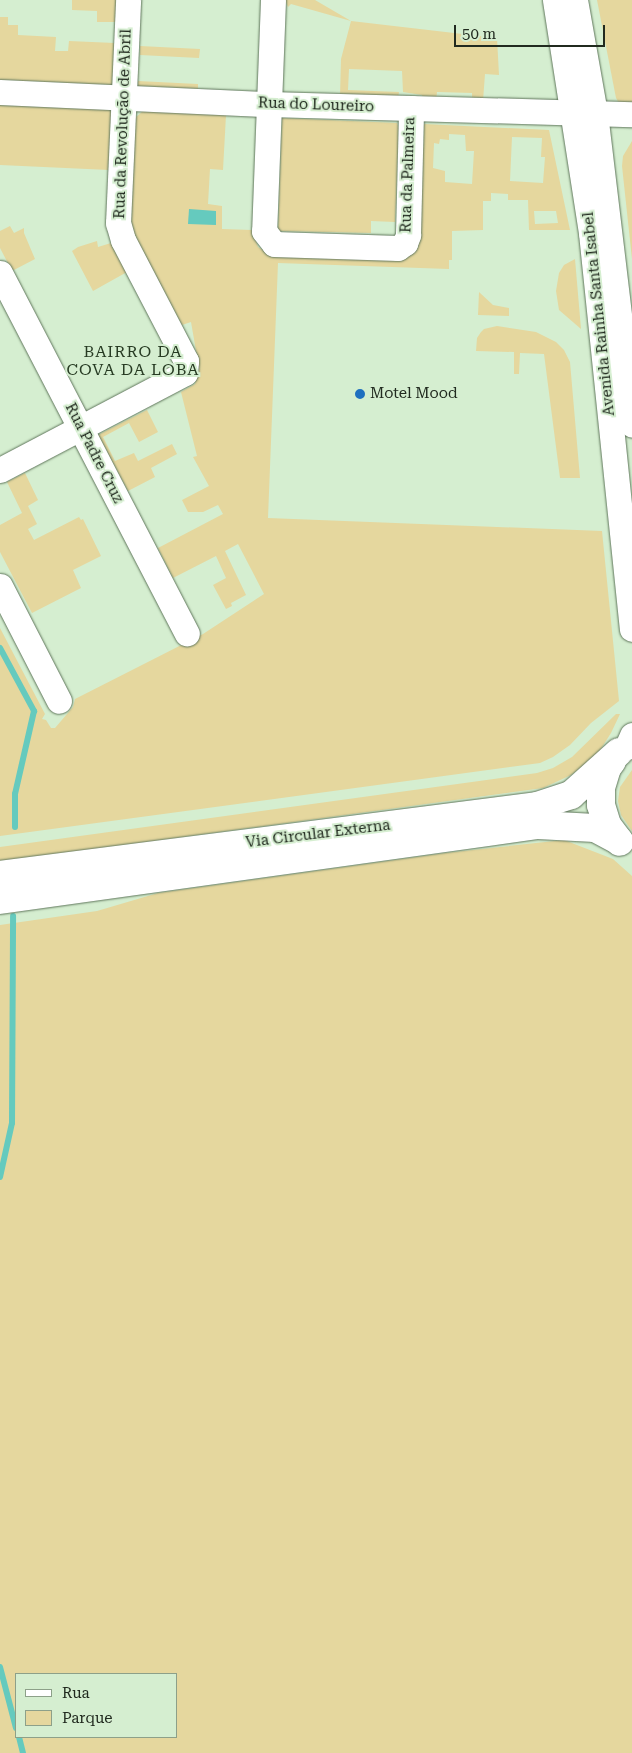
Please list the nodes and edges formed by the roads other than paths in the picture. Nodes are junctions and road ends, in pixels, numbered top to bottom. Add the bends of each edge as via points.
1 (128, 0) edge
2 (273, 0) edge
3 (556, 0) edge
4 (575, 0) edge
5 (0, 92) edge
6 (123, 97) junction
7 (269, 104) junction
8 (411, 108) junction
9 (585, 113) junction
10 (632, 114) edge
11 (0, 273) edge
12 (632, 425) edge
13 (82, 428) junction
14 (0, 470) edge
15 (0, 586) edge
16 (632, 629) edge
17 (187, 634) dead end
18 (59, 701) dead end
19 (628, 744) edge
20 (626, 846) edge
21 (0, 876) edge
22 (0, 900) edge

1 - 6 street, Rua da Revolução de Abril
2 - 7 street
3 - 9 street, Avenida Rainha Santa Isabel
4 - 9 street, Avenida Rainha Santa Isabel
5 - 6 street, Rua do Loureiro
6 - 7 street, Rua do Loureiro
6 - 13 street, Rua da Revolução de Abril via 118,223 123,240 186,361 186,374
7 - 8 street, Rua do Loureiro
7 - 8 street, Rua da Palmeira via 264,231 274,244 398,248 408,235
8 - 9 street, Rua do Loureiro
9 - 10 street, Rua do Loureiro
9 - 12 street, Avenida Rainha Santa Isabel
9 - 16 street, Avenida Rainha Santa Isabel via 591,234
11 - 13 street, Rua Padre Cruz
13 - 14 street
13 - 17 street, Rua Padre Cruz
15 - 18 street
19 - 20 main road via 607,768 600,806 607,825
19 - 21 main road, Via Circular Externa via 571,795 538,806
20 - 22 main road, Via Circular Externa via 595,828 538,824

